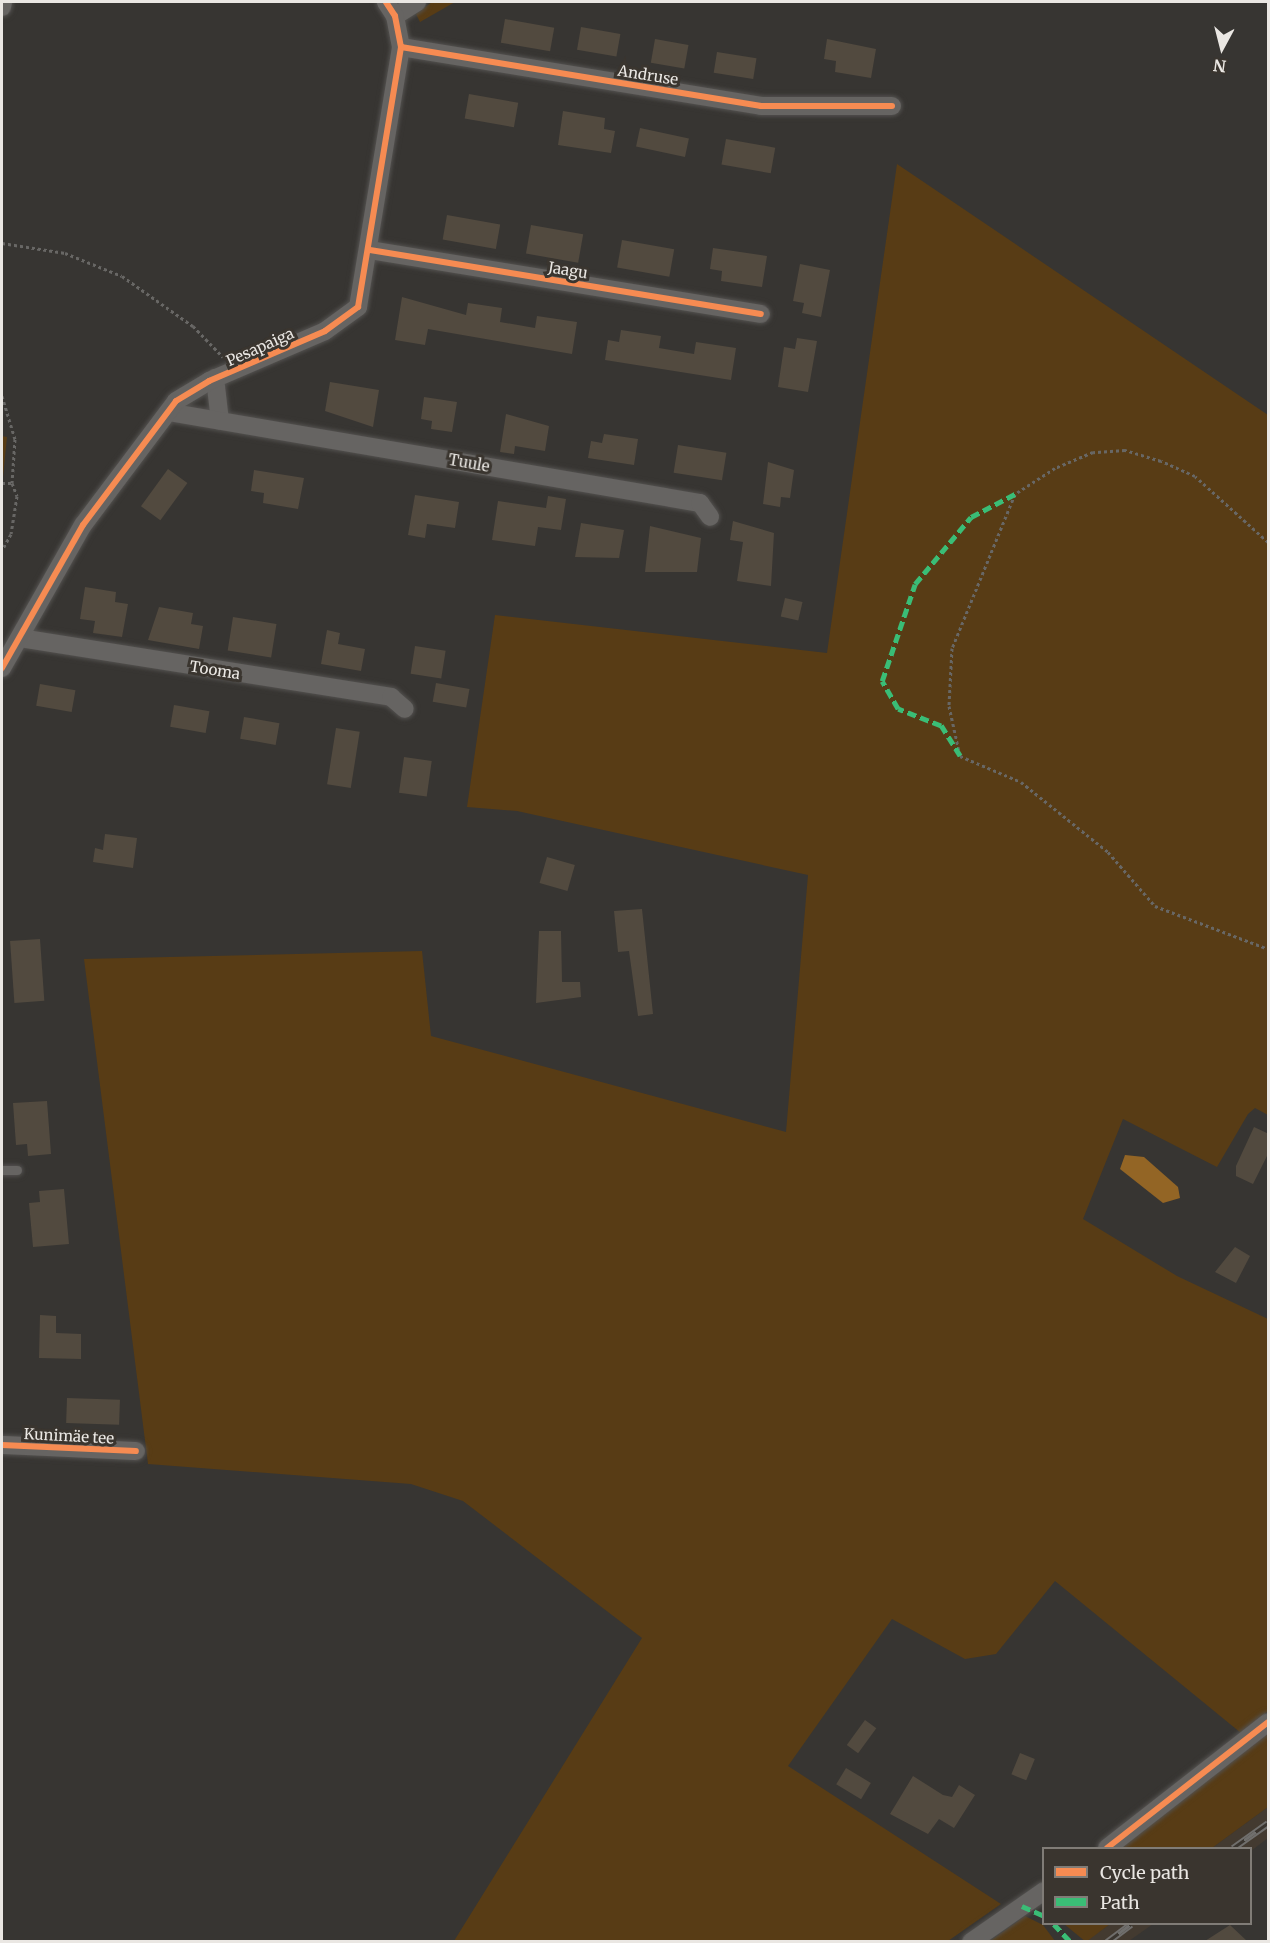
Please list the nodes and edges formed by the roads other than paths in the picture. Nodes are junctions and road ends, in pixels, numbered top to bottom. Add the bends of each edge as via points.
1 (3, 2) edge
2 (417, 2) edge
3 (2, 7) edge
4 (390, 9) edge
5 (401, 47) junction
6 (892, 106) dead end
7 (370, 250) junction
8 (761, 314) dead end
9 (215, 378) junction
10 (168, 412) junction
11 (220, 421) junction
12 (710, 517) dead end
13 (20, 638) junction
14 (2, 668) edge
15 (405, 709) dead end
16 (2, 1170) edge
17 (17, 1170) dead end
18 (2, 1444) edge
19 (136, 1451) dead end
20 (1269, 1722) edge
21 (1108, 1847) edge
22 (1042, 1892) edge
23 (971, 1941) edge

1 - 3 street
2 - 4 street
4 - 5 street, Pesapaiga
5 - 6 street, Andruse via 761,106
5 - 7 street, Pesapaiga
7 - 8 street, Jaagu
7 - 9 street, Pesapaiga via 358,307 325,331
9 - 10 street, Pesapaiga
9 - 11 street
10 - 11 street, Tuule
10 - 13 street, Pesapaiga via 83,525
11 - 12 street, Tuule via 700,503
13 - 14 street, Pesapaiga
13 - 15 street, Tooma via 391,697
16 - 17 lane
18 - 19 street, Kunimäe tee
20 - 21 street
22 - 23 street

